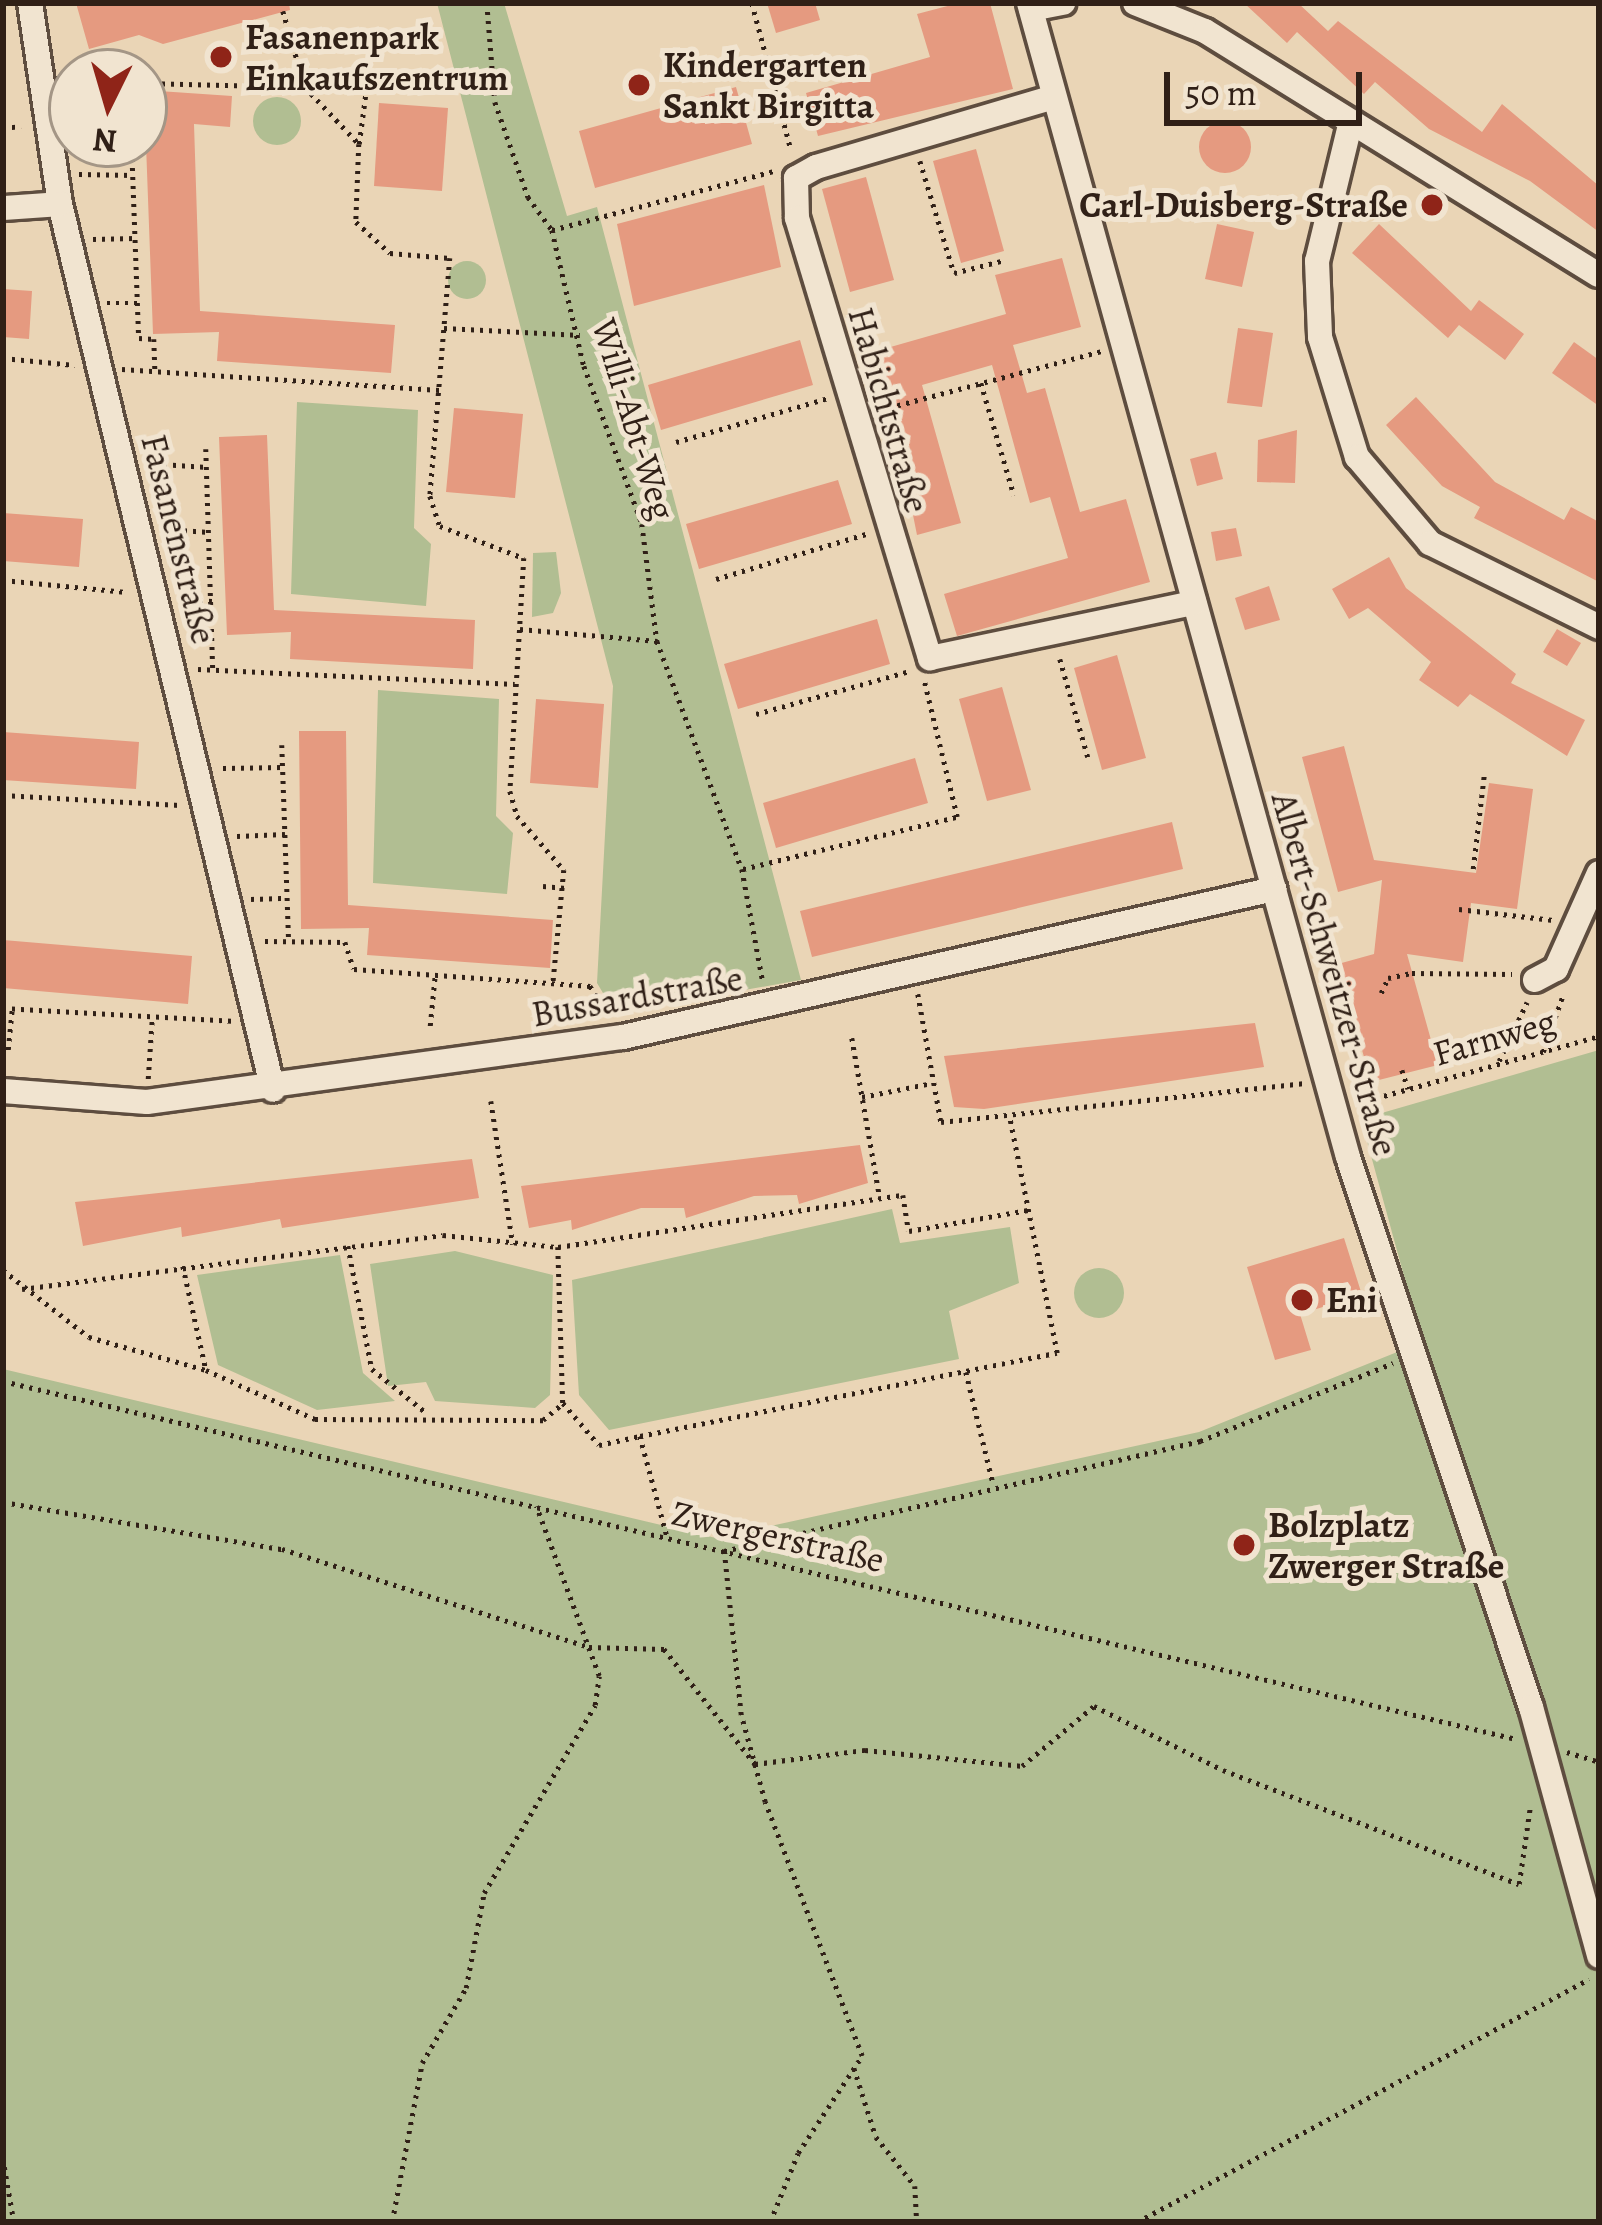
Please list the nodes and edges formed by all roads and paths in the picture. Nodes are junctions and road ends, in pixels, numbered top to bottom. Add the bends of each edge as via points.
1 (30, 3) edge
2 (487, 3) edge
3 (752, 3) edge
4 (1063, 3) edge
5 (1135, 3) edge
6 (1030, 6) edge
7 (283, 11) dead end
8 (168, 83) edge
9 (367, 83) dead end
10 (305, 87) junction
11 (1054, 97) junction
12 (1350, 125) junction
13 (913, 138) junction
14 (359, 144) junction
15 (133, 168) edge
16 (56, 174) junction
17 (133, 175) junction
18 (796, 178) junction
19 (60, 204) junction
20 (3, 208) edge
21 (552, 230) junction
22 (135, 238) junction
23 (69, 240) junction
24 (1001, 261) dead end
25 (1599, 275) edge
26 (444, 328) junction
27 (580, 334) junction
28 (1100, 351) dead end
29 (3, 358) edge
30 (98, 367) junction
31 (155, 371) junction
32 (981, 383) junction
33 (439, 390) junction
34 (849, 406) junction
35 (676, 442) dead end
36 (206, 449) dead end
37 (122, 462) junction
38 (207, 467) junction
39 (1014, 495) dead end
40 (139, 527) junction
41 (886, 528) junction
42 (209, 532) junction
43 (716, 579) dead end
44 (3, 580) edge
45 (156, 596) junction
46 (212, 601) junction
47 (1194, 603) junction
48 (1599, 627) edge
49 (520, 629) junction
50 (1053, 636) junction
51 (657, 641) junction
52 (930, 658) junction
53 (174, 668) junction
54 (213, 670) junction
55 (515, 684) junction
56 (755, 714) dead end
57 (282, 745) dead end
58 (1088, 757) dead end
59 (283, 766) junction
60 (200, 769) junction
61 (1484, 776) dead end
62 (3, 795) edge
63 (209, 807) junction
64 (285, 834) junction
65 (217, 836) junction
66 (742, 868) junction
67 (1473, 869) dead end
68 (1599, 873) edge
69 (543, 886) dead end
70 (566, 889) junction
71 (1274, 889) junction
72 (287, 898) junction
73 (233, 899) junction
74 (1459, 909) dead end
75 (1577, 922) junction
76 (244, 941) junction
77 (289, 941) junction
78 (1546, 974) junction
79 (435, 975) junction
80 (553, 985) junction
81 (764, 992) dead end
82 (1381, 993) dead end
83 (919, 998) dead end
84 (598, 1000) dead end
85 (3, 1008) edge
86 (12, 1009) junction
87 (152, 1019) junction
88 (261, 1022) junction
89 (430, 1026) dead end
90 (1599, 1036) edge
91 (852, 1038) dead end
92 (8, 1049) dead end
93 (1543, 1052) junction
94 (149, 1062) dead end
95 (1495, 1066) junction
96 (1402, 1070) dead end
97 (932, 1083) junction
98 (1286, 1087) dead end
99 (1408, 1089) junction
100 (3, 1090) edge
101 (273, 1090) junction
102 (862, 1097) junction
103 (491, 1102) dead end
104 (1335, 1109) junction
105 (1010, 1119) junction
106 (880, 1198) junction
107 (1028, 1210) junction
108 (348, 1244) junction
109 (513, 1247) junction
110 (558, 1247) junction
111 (183, 1266) junction
112 (3, 1270) edge
113 (22, 1289) junction
114 (1412, 1355) junction
115 (206, 1370) junction
116 (966, 1372) junction
117 (3, 1381) edge
118 (563, 1403) junction
119 (424, 1412) junction
120 (640, 1436) junction
121 (993, 1485) junction
122 (3, 1502) edge
123 (536, 1506) junction
124 (667, 1537) junction
125 (724, 1551) junction
126 (589, 1647) junction
127 (1541, 1745) junction
128 (755, 1763) junction
129 (1532, 1790) dead end
130 (1599, 1956) edge
131 (1599, 1973) edge
132 (854, 2068) junction
133 (3, 2158) edge
134 (14, 2222) edge
135 (392, 2222) edge
136 (770, 2222) edge
137 (917, 2222) edge
138 (1137, 2222) edge

1 - 16 street, Fasanenstraße
2 - 21 path, Willi-Abt-Weg via 495,102
3 - 18 path
4 - 6 street
5 - 12 street via 1205,31
6 - 11 street, Albert-Schweitzer-Straße
7 - 10 path
8 - 10 path
9 - 14 path
10 - 14 path
11 - 13 street
11 - 47 street, Albert-Schweitzer-Straße
12 - 25 street
12 - 48 street via 1317,261 1320,337 1358,457 1430,543
13 - 18 street
13 - 24 path via 954,273
14 - 26 path via 356,222 390,253 450,258
15 - 17 path
16 - 17 path
16 - 19 street, Fasanenstraße
17 - 22 path
18 - 21 path via 772,171
18 - 34 street, Habichtstraße via 796,218
19 - 20 street
19 - 23 street, Fasanenstraße
21 - 27 path, Willi-Abt-Weg
22 - 23 path
22 - 31 path via 139,338 154,339
23 - 30 street, Fasanenstraße
26 - 27 path
26 - 33 path
27 - 51 path, Willi-Abt-Weg via 642,524
28 - 32 path
29 - 30 path
30 - 31 path
30 - 37 street, Fasanenstraße
31 - 33 path
32 - 34 path
32 - 39 path
33 - 49 path via 435,511 472,544 524,558
34 - 35 path
34 - 41 street, Habichtstraße
36 - 38 path
37 - 38 path
37 - 40 street, Fasanenstraße
38 - 42 path
40 - 42 path
40 - 45 street, Fasanenstraße
41 - 43 path
41 - 52 street, Habichtstraße
42 - 46 path
44 - 45 path
45 - 46 path
45 - 53 street, Fasanenstraße
46 - 54 path
47 - 50 street
47 - 71 street, Albert-Schweitzer-Straße
49 - 51 path
49 - 55 path
50 - 52 street
50 - 58 path
51 - 66 path, Willi-Abt-Weg
52 - 56 path
52 - 66 path via 922,686 957,817
53 - 54 path
53 - 60 street, Fasanenstraße
54 - 55 path
55 - 70 path via 517,816 550,846
57 - 59 path
59 - 60 path
59 - 64 path
60 - 63 street, Fasanenstraße
61 - 67 path
62 - 63 path
63 - 65 street, Fasanenstraße
64 - 65 path
64 - 72 path
65 - 73 street, Fasanenstraße
66 - 81 path, Willi-Abt-Weg
68 - 75 street
69 - 70 path
70 - 80 path
71 - 101 street, Bussardstraße via 785,1006
71 - 104 street, Albert-Schweitzer-Straße
72 - 73 path
72 - 77 path
73 - 76 street, Fasanenstraße
74 - 75 path
75 - 78 street
76 - 77 path
76 - 88 street, Fasanenstraße
77 - 79 path via 345,942 354,969
78 - 82 path via 1485,967 1412,973 1388,978
78 - 93 path via 1563,998
78 - 95 path
79 - 80 path
79 - 89 path
80 - 84 path via 590,986
83 - 97 path
85 - 86 path
86 - 87 path
86 - 92 path
87 - 88 path
87 - 94 path
88 - 101 street, Fasanenstraße
90 - 93 path, Farnweg
91 - 102 path
93 - 95 path, Farnweg
95 - 99 path, Farnweg
96 - 99 path
97 - 102 path
97 - 105 path via 941,1122
98 - 105 path
99 - 104 path, Farnweg
100 - 101 street, Bussardstraße via 147,1102
102 - 106 path
103 - 109 path
104 - 114 street, Albert-Schweitzer-Straße
105 - 107 path
106 - 107 path via 903,1196 909,1231
106 - 110 path
107 - 116 path via 1057,1353
108 - 109 path via 443,1235
108 - 111 path
108 - 119 path via 372,1369
109 - 110 path
110 - 118 path
111 - 113 path
111 - 115 path
112 - 113 path
113 - 115 path via 89,1337
114 - 121 path via 1200,1441
114 - 127 street, Albert-Schweitzer-Straße
115 - 119 path via 315,1420
116 - 120 path
116 - 121 path
117 - 123 path, Zwergerstraße
118 - 119 path via 543,1420
118 - 120 path via 599,1445
120 - 124 path
121 - 125 path
122 - 126 path via 282,1549
123 - 124 path, Zwergerstraße
123 - 126 path
124 - 125 path, Zwergerstraße
125 - 127 path, Zwergerstraße
125 - 128 path
126 - 128 path via 664,1649
126 - 135 path via 595,1706 484,1894 466,1988 422,2063
127 - 130 street, Albert-Schweitzer-Straße
128 - 129 path via 865,1750 1022,1766 1094,1706 1223,1771 1519,1884
128 - 132 path via 862,2056
131 - 138 path
132 - 136 path via 798,2153
132 - 137 path via 876,2137 915,2186
133 - 134 path

